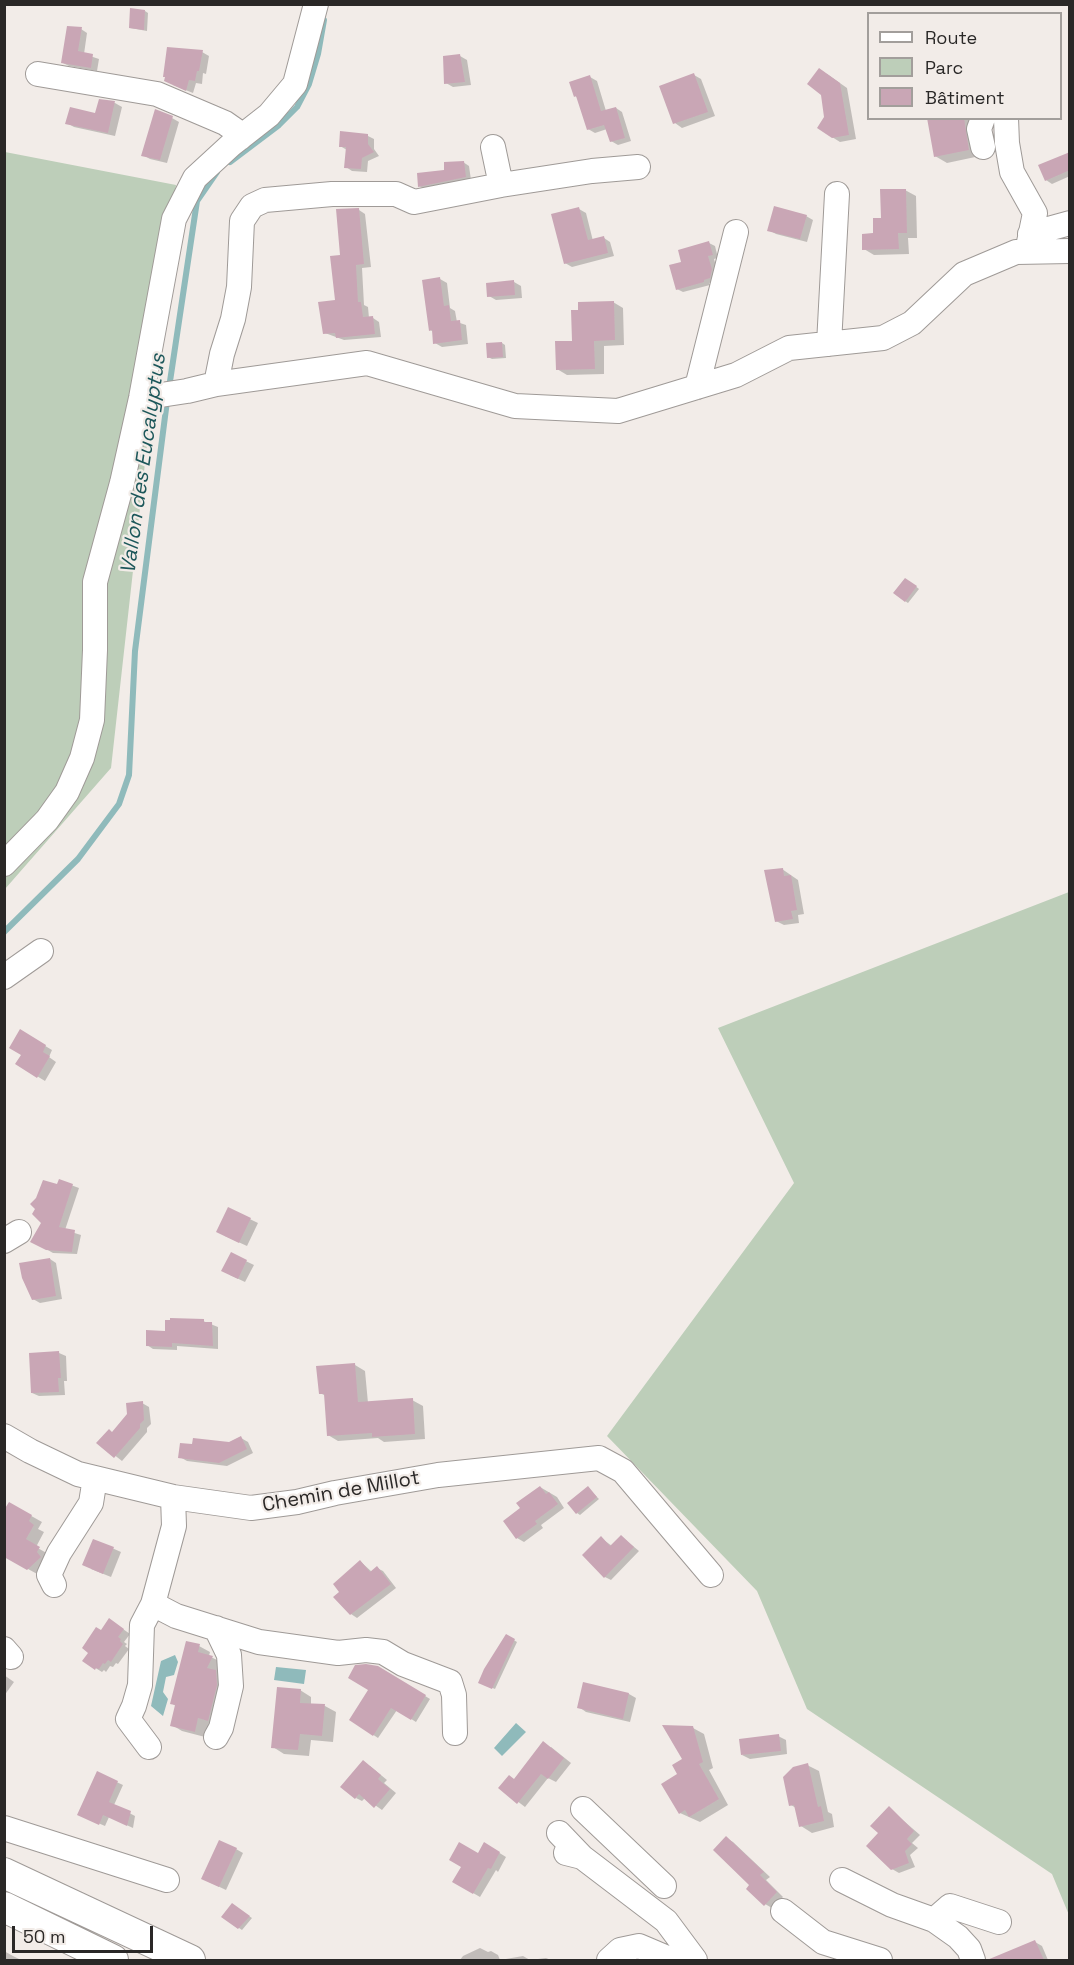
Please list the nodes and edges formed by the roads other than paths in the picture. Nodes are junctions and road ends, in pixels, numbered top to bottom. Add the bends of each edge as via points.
1 (316, 4) edge
2 (39, 74) dead end
3 (982, 120) edge
4 (1006, 120) edge
5 (240, 138) junction
6 (493, 147) dead end
7 (983, 147) dead end
8 (638, 167) dead end
9 (501, 185) junction
10 (837, 194) dead end
11 (1070, 223) edge
12 (736, 232) dead end
13 (1029, 243) junction
14 (1070, 251) edge
15 (829, 344) junction
16 (216, 384) junction
17 (697, 387) junction
18 (150, 397) junction
19 (4, 864) edge
20 (41, 951) dead end
21 (4, 977) edge
22 (4, 1436) edge
23 (95, 1478) junction
24 (173, 1497) junction
25 (711, 1575) dead end
26 (54, 1586) dead end
27 (153, 1604) junction
28 (216, 1628) junction
29 (455, 1733) dead end
30 (216, 1737) dead end
31 (148, 1746) dead end
32 (583, 1809) dead end
33 (4, 1828) edge
34 (569, 1848) dead end
35 (4, 1873) edge
36 (167, 1880) dead end
37 (842, 1880) dead end
38 (4, 1907) edge
39 (783, 1911) dead end
40 (934, 1920) junction
41 (666, 1921) junction
42 (999, 1922) dead end
43 (113, 1960) edge
44 (190, 1960) edge
45 (609, 1960) edge
46 (672, 1960) edge
47 (695, 1960) edge
48 (880, 1960) edge
49 (973, 1960) edge

1 - 5 street via 295,84 269,116
2 - 5 street via 157,94 225,123
3 - 7 street via 979,129
4 - 13 street via 1012,172 1035,213
5 - 18 street via 195,178 174,219
6 - 9 street
8 - 9 street
9 - 16 street via 414,202 396,194 332,194 265,200 252,206 242,221 239,287
10 - 15 street
11 - 13 street
12 - 17 street
13 - 14 street
13 - 15 street via 964,274 912,324 883,338
15 - 17 street via 789,348 735,375
16 - 17 street via 367,363 515,406 618,411
16 - 18 street
18 - 19 street via 94,582 92,720 82,758 67,792 47,820
20 - 21 street
22 - 23 street, Chemin de Millot via 78,1474
23 - 24 street, Chemin de Millot
23 - 26 street via 91,1503 49,1575
24 - 25 street, Chemin de Millot via 251,1508 438,1475 599,1458 623,1471
24 - 27 street via 174,1526
27 - 28 street via 176,1616
27 - 31 street via 142,1625 140,1685 128,1719
28 - 29 street via 270,1644 338,1653 383,1652 450,1682
28 - 30 street via 229,1655 231,1686
32 - 41 street via 667,1877
33 - 36 street
34 - 41 street
35 - 44 main road
37 - 40 street
38 - 43 main road
39 - 48 street via 823,1942
40 - 42 street via 950,1906
40 - 49 street via 958,1937
41 - 47 street
45 - 46 street via 620,1950 639,1946

